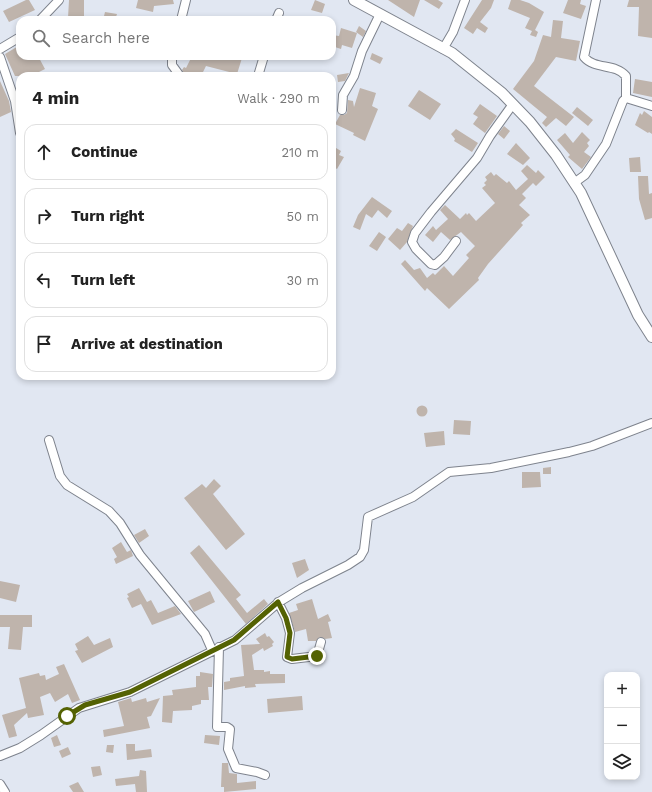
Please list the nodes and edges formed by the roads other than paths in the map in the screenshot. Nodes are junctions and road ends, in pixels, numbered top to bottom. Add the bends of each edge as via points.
1 (59, 0) edge
2 (186, 0) edge
3 (354, 0) edge
4 (465, 0) edge
5 (596, 0) edge
6 (380, 14) junction
7 (44, 16) edge
8 (182, 16) edge
9 (16, 39) edge
10 (0, 49) edge
11 (443, 49) junction
12 (0, 57) edge
13 (172, 60) edge
14 (263, 60) edge
15 (177, 72) edge
16 (259, 72) edge
17 (626, 98) junction
18 (513, 104) junction
19 (652, 106) edge
20 (16, 107) edge
21 (342, 110) dead end
22 (574, 183) junction
23 (456, 241) dead end
24 (652, 337) edge
25 (652, 423) edge
26 (49, 440) dead end
27 (278, 602) junction
28 (321, 642) dead end
29 (216, 649) junction
30 (0, 756) edge
31 (265, 775) dead end
32 (0, 784) edge
33 (5, 792) edge

1 - 7 street
2 - 8 street
3 - 6 street
4 - 11 street via 453,32
5 - 17 street via 584,57 589,63 621,70 626,76
6 - 11 street
6 - 21 street via 362,51 354,76 343,95
9 - 10 street
11 - 18 street via 452,53
12 - 20 street
13 - 15 street
14 - 16 street
17 - 19 street
17 - 22 street via 621,104 606,144 585,175
18 - 22 street via 556,155
18 - 23 street via 477,158 415,233 412,242 416,249 435,265
22 - 24 street via 638,315
25 - 27 street via 569,452 491,468 449,472 413,497 368,517 364,550 360,557 348,566
26 - 29 street via 60,476 67,485 109,510 140,555
27 - 28 street via 290,633 287,657 292,659 317,656
27 - 29 street via 240,636
29 - 30 street via 130,692 79,708 42,735
29 - 31 street via 217,727 230,728 228,749 236,768
32 - 33 street

